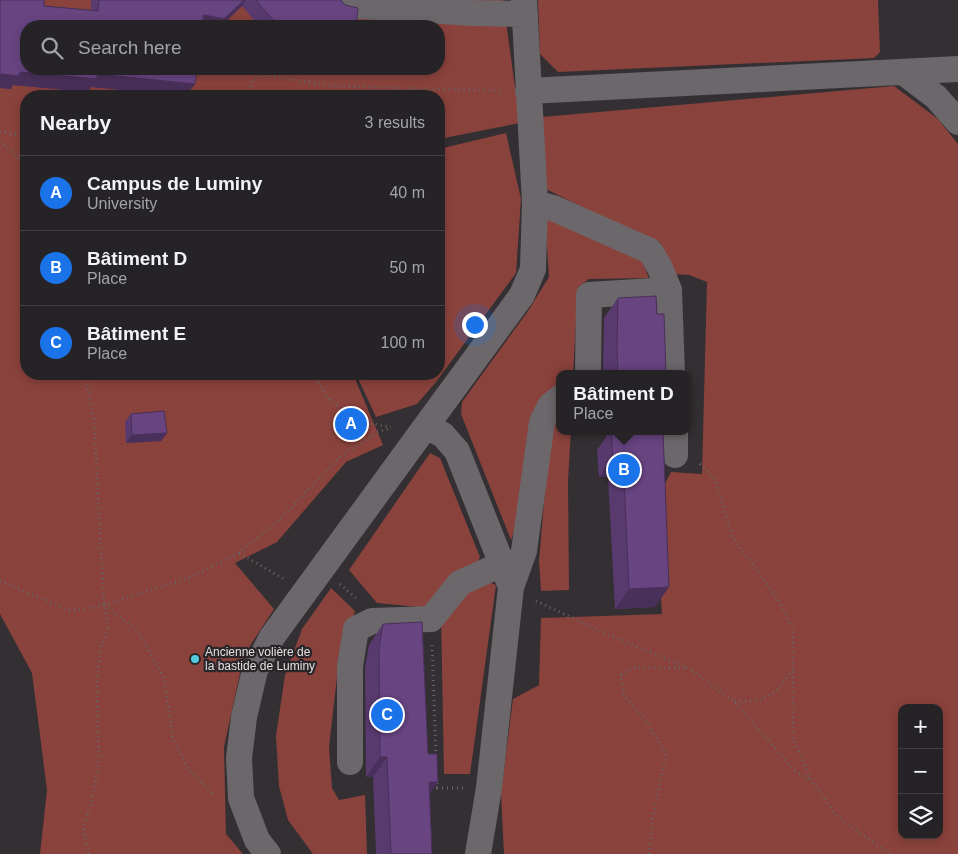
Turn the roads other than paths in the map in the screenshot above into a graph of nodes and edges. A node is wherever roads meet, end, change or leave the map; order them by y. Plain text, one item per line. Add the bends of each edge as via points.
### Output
1 (346, 0) edge
2 (525, 7) edge
3 (958, 69) edge
4 (903, 72) junction
5 (528, 91) junction
6 (958, 122) edge
7 (535, 203) junction
8 (669, 290) junction
9 (588, 370) edge
10 (672, 370) edge
11 (556, 401) edge
12 (426, 426) junction
13 (507, 576) junction
14 (350, 762) dead end
15 (268, 854) edge
16 (478, 854) edge

1 - 2 street via 345,5 455,12
2 - 5 street
3 - 4 street
4 - 5 street
4 - 6 street via 936,97
5 - 7 street
7 - 8 street via 650,251
7 - 12 street via 534,269 522,295
8 - 9 street via 589,295
8 - 10 street
11 - 13 street via 542,422 524,551
12 - 13 street via 444,436 457,451
12 - 15 street via 272,637 255,670 239,758 241,798 257,840
13 - 14 street via 460,583 431,619 372,621 356,629 350,666
13 - 16 street via 489,788

